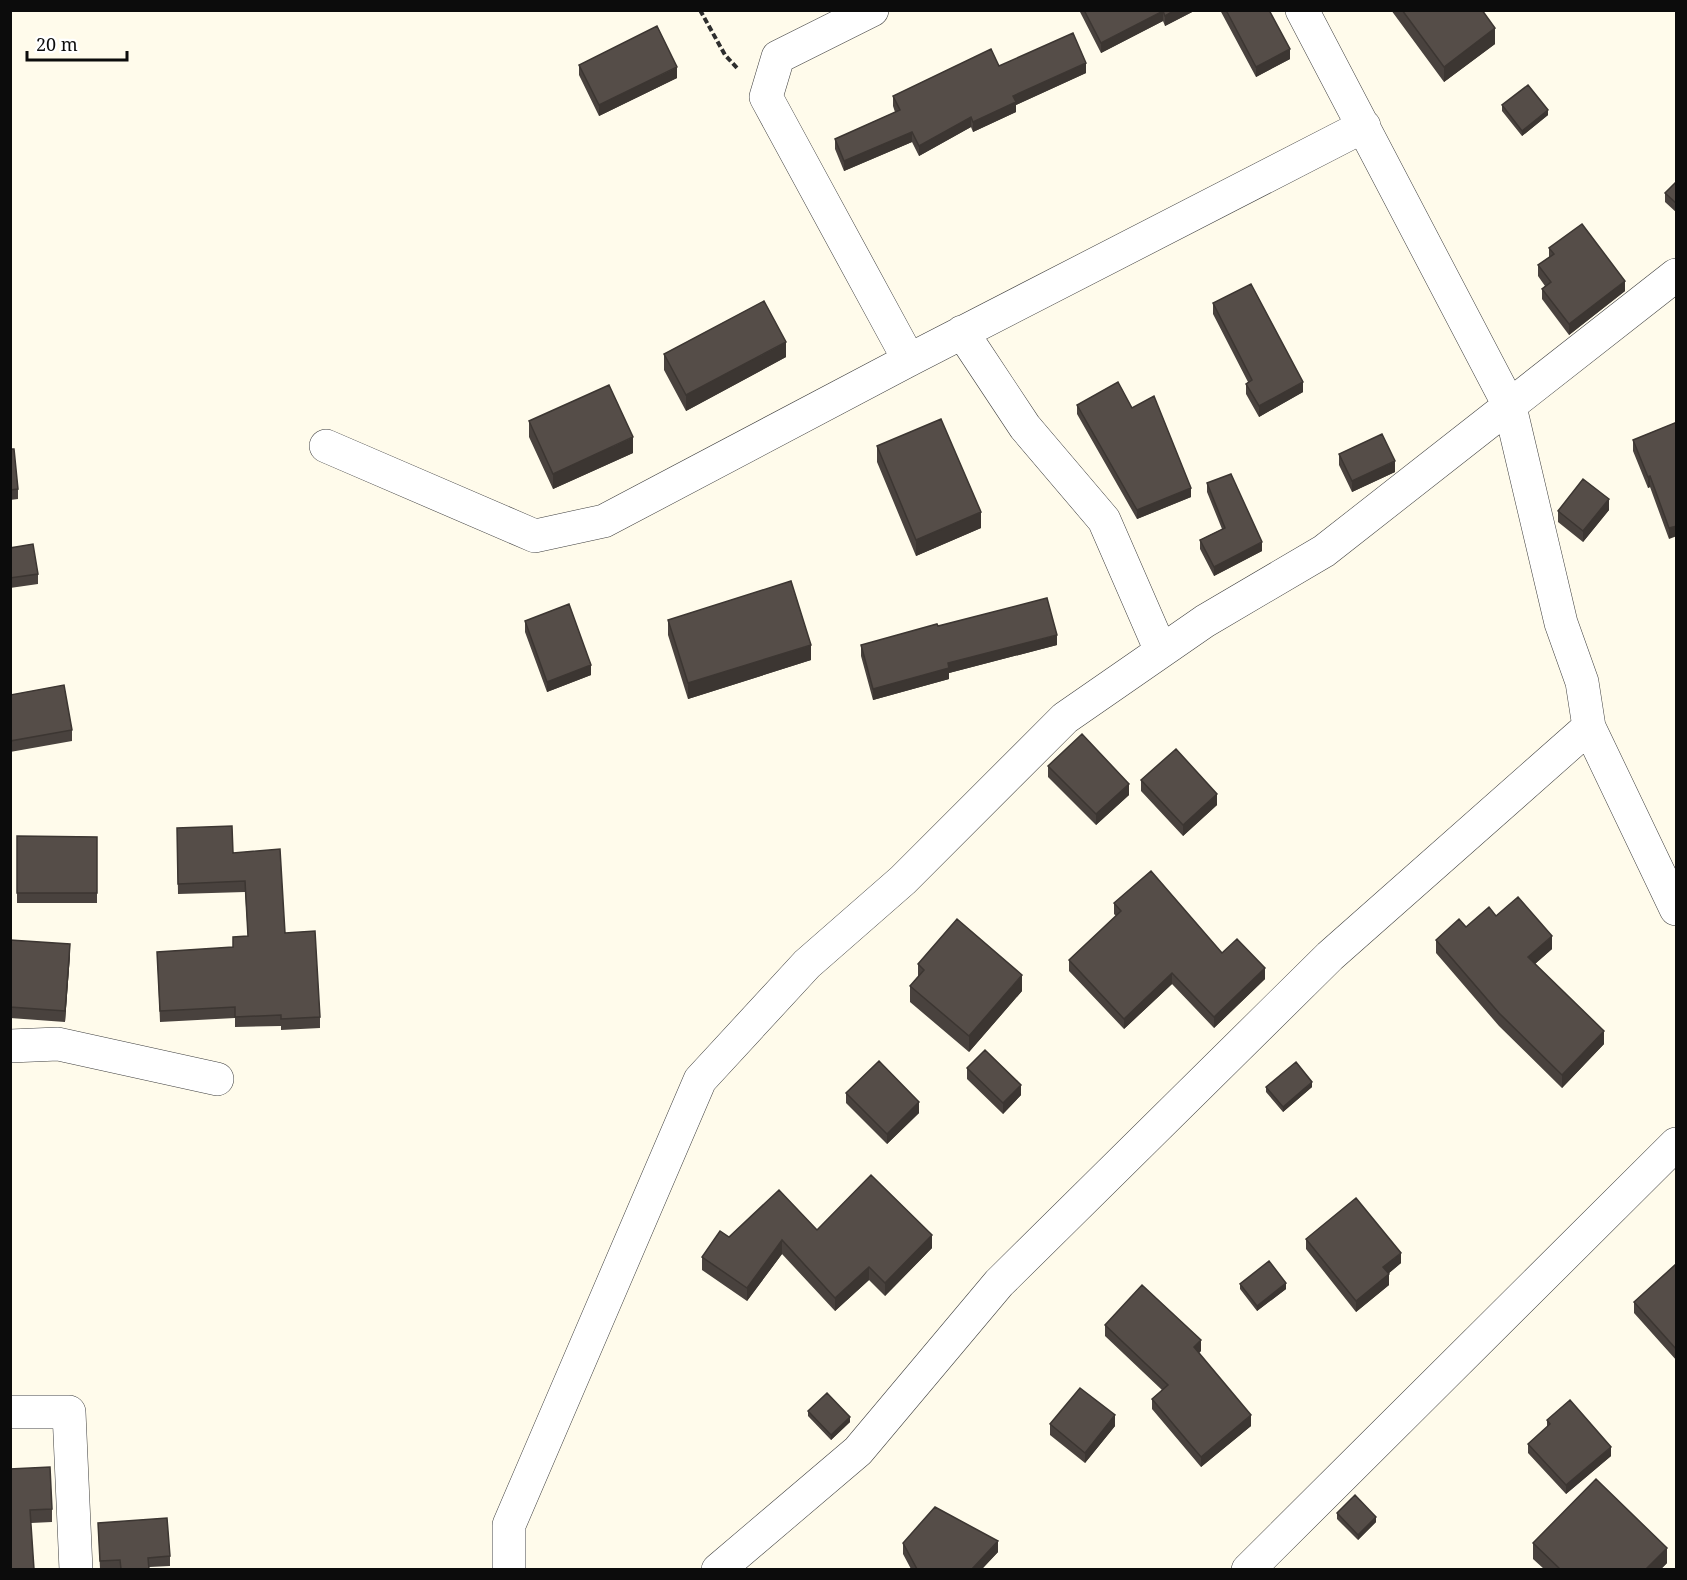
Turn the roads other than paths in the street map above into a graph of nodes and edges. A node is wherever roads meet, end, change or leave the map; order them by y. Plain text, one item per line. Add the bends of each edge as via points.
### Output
1 (872, 10) edge
2 (1302, 10) edge
3 (1364, 126) junction
4 (1677, 275) edge
5 (962, 333) junction
6 (909, 360) junction
7 (1510, 407) junction
8 (326, 446) dead end
9 (1161, 651) junction
10 (1589, 727) junction
11 (1677, 909) edge
12 (10, 1046) edge
13 (217, 1078) dead end
14 (1677, 1144) edge
15 (10, 1412) edge
16 (76, 1569) edge
17 (509, 1569) edge
18 (718, 1569) edge
19 (1248, 1569) edge

1 - 6 street via 778,57 766,97
2 - 3 street
3 - 5 street
3 - 7 street
4 - 7 street
5 - 6 street
5 - 9 street via 1025,427 1104,520
6 - 8 street via 604,521 535,536
7 - 9 street via 1324,551
7 - 10 street via 1561,623 1582,682
9 - 17 street via 1065,718 903,880 807,964 700,1080 508,1525
10 - 11 street
10 - 18 street via 1330,956 999,1283 858,1451
12 - 13 street via 58,1044
14 - 19 street
15 - 16 street via 69,1412

